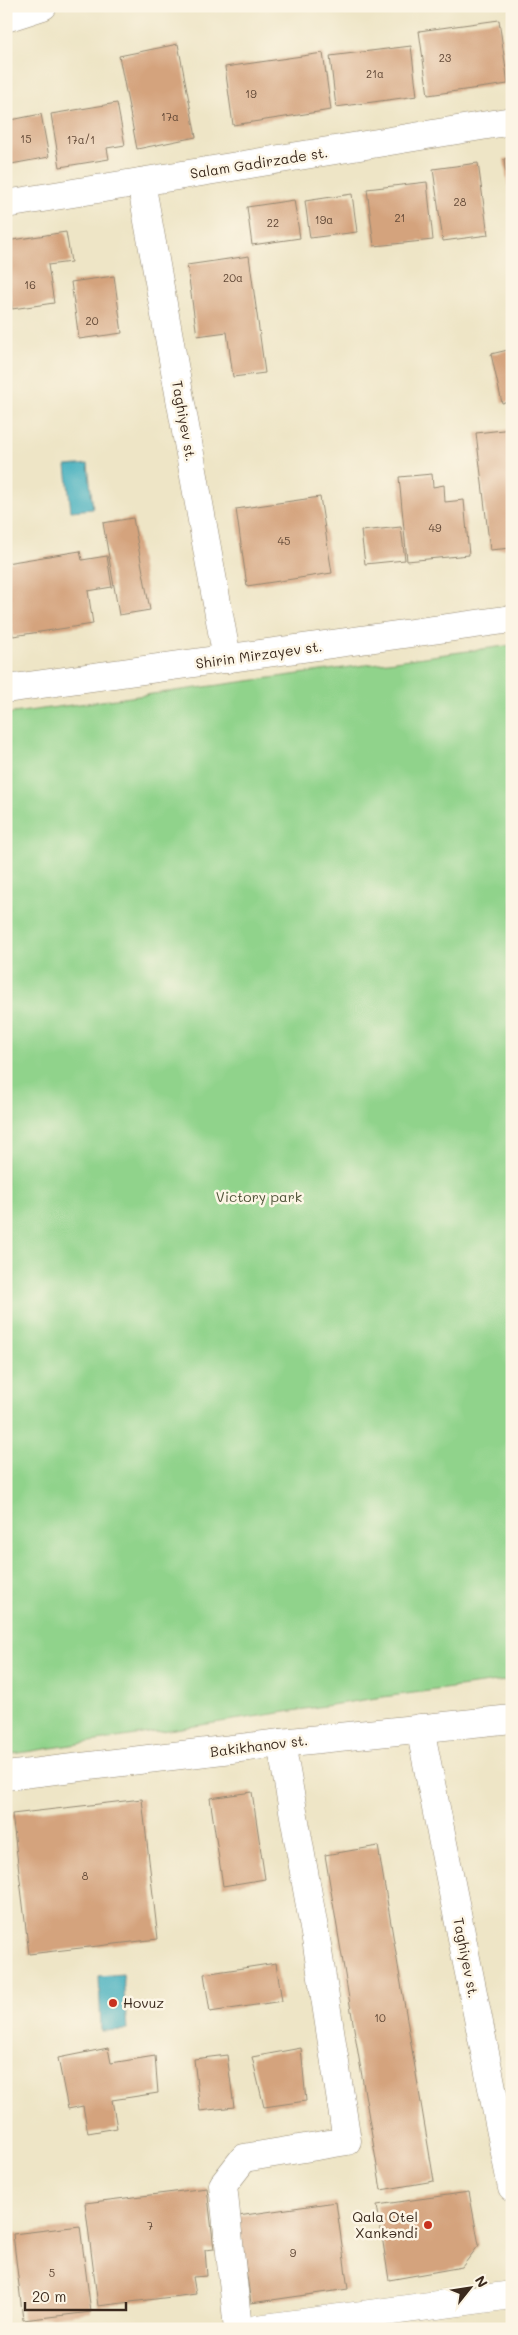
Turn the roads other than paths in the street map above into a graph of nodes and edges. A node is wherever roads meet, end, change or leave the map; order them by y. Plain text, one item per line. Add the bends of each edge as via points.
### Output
1 (43, 6) edge
2 (6, 18) edge
3 (512, 121) edge
4 (141, 182) junction
5 (6, 204) edge
6 (512, 619) edge
7 (227, 659) junction
8 (6, 688) edge
9 (512, 1720) edge
10 (420, 1728) junction
11 (281, 1743) junction
12 (6, 1776) edge
13 (512, 2188) edge
14 (512, 2295) edge
15 (238, 2329) edge
16 (257, 2329) edge

1 - 2 street
3 - 4 street, Salam Gadirzade st.
4 - 5 street, Salam Gadirzade st.
4 - 7 street, Taghiyev st.
6 - 7 street, Shirin Mirzayev st.
7 - 8 street, Shirin Mirzayev st.
9 - 10 street, Bakikhanov st.
10 - 11 street, Bakikhanov st.
10 - 13 street, Taghiyev st.
11 - 12 street, Bakikhanov st.
11 - 15 street via 347,2141 244,2158 223,2185
14 - 16 street

